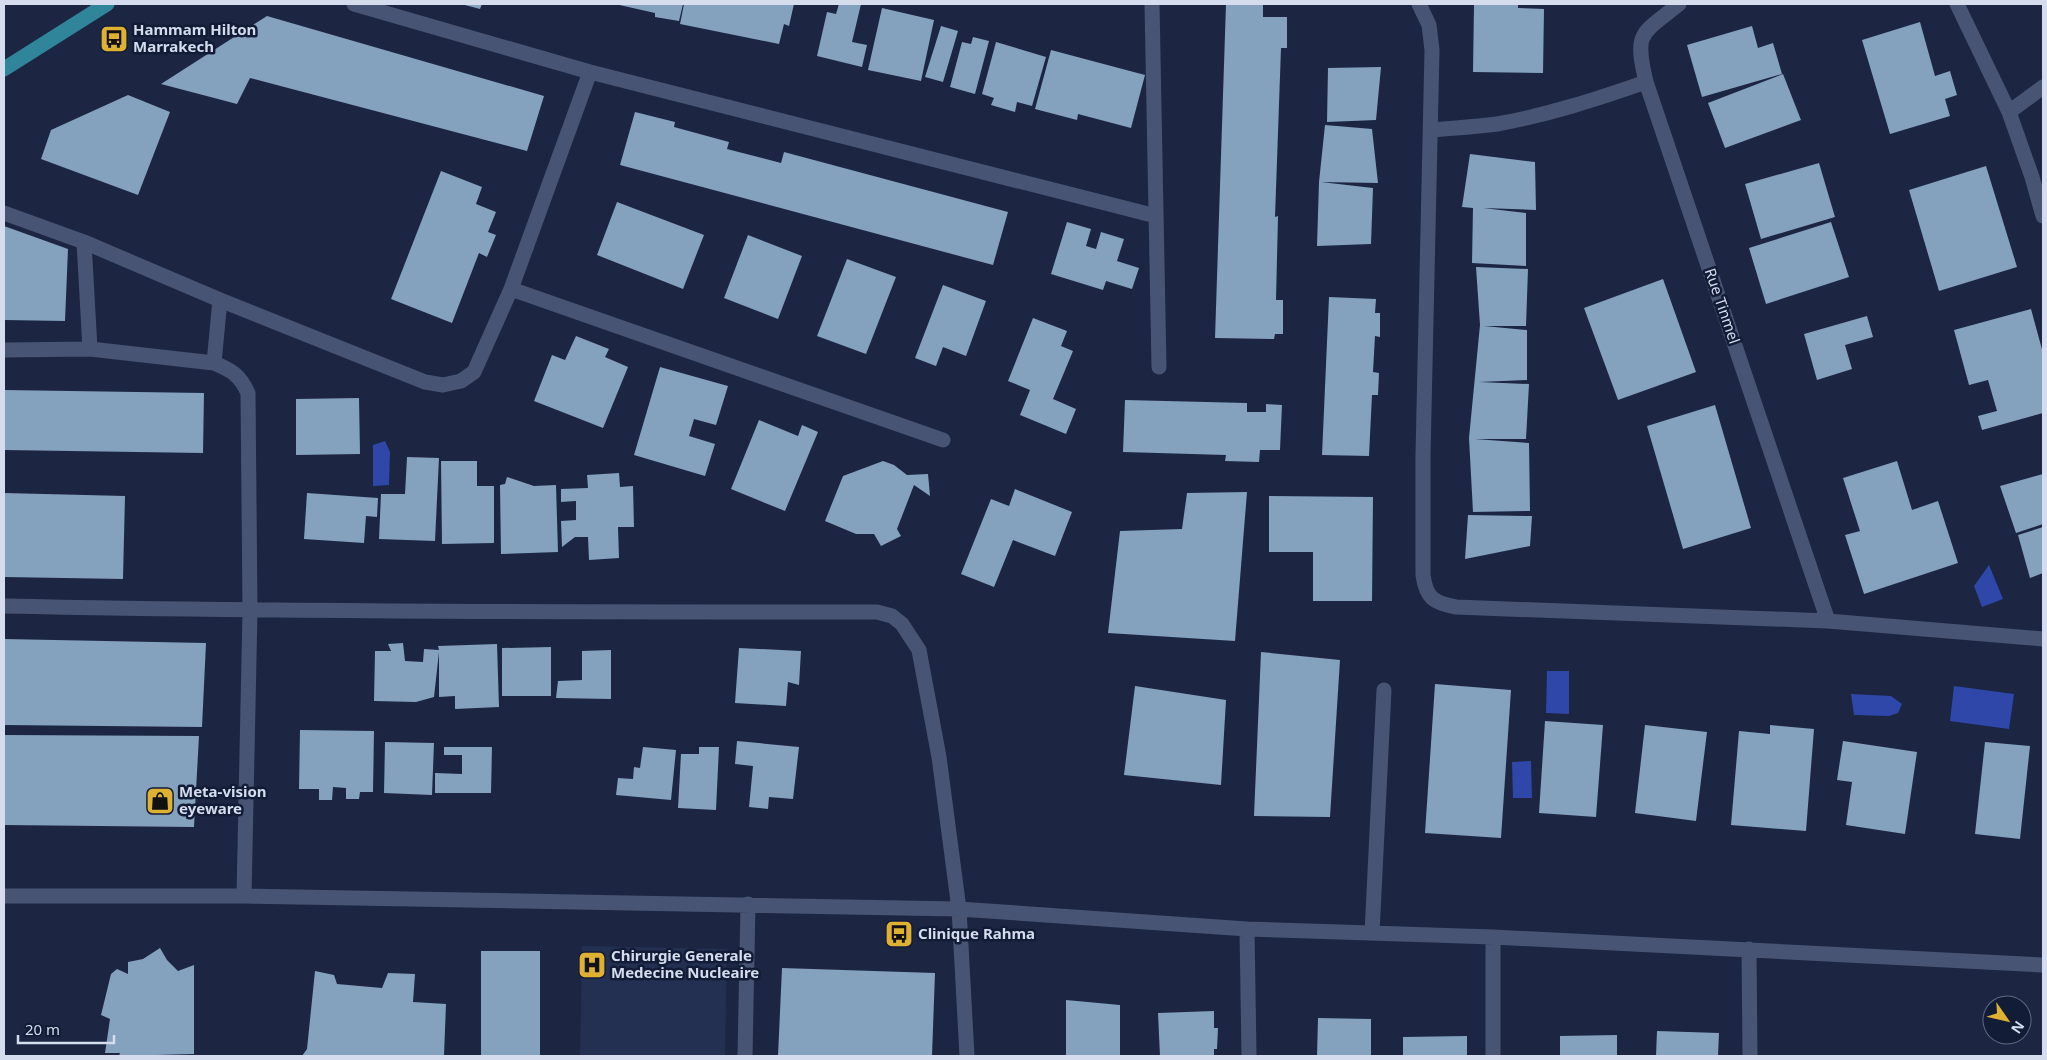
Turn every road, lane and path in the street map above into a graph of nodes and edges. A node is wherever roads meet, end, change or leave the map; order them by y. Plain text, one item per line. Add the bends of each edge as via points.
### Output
1 (107, 4) edge
2 (354, 4) edge
3 (1152, 4) edge
4 (1419, 4) edge
5 (1679, 4) edge
6 (1957, 4) edge
7 (4, 69) edge
8 (590, 72) junction
9 (1646, 82) junction
10 (2043, 87) edge
11 (2009, 112) junction
12 (1431, 130) junction
13 (4, 213) edge
14 (1156, 216) junction
15 (2043, 216) edge
16 (84, 242) junction
17 (511, 289) junction
18 (220, 300) junction
19 (90, 349) junction
20 (4, 350) edge
21 (214, 363) junction
22 (1159, 367) dead end
23 (943, 440) dead end
24 (4, 606) edge
25 (250, 611) junction
26 (1828, 621) junction
27 (2043, 639) edge
28 (1384, 690) dead end
29 (4, 896) edge
30 (244, 896) junction
31 (748, 904) junction
32 (959, 909) junction
33 (1247, 930) junction
34 (1372, 933) junction
35 (1493, 937) junction
36 (1750, 949) junction
37 (2043, 966) edge
38 (745, 1056) edge
39 (967, 1056) edge
40 (1249, 1056) edge
41 (1493, 1056) edge
42 (1750, 1056) edge

1 - 7 main road
2 - 8 street
3 - 14 street
4 - 12 street via 1429,25 1432,50
5 - 9 street, Rue Tinmel via 1648,29 1641,39 1639,49
6 - 11 street
8 - 14 street
8 - 17 street
9 - 12 street via 1541,115 1495,124
9 - 26 street, Rue Tinmel
10 - 11 street
11 - 15 street
12 - 26 street via 1423,454 1425,590 1433,599 1456,606
13 - 16 street
14 - 22 street
16 - 18 street
16 - 19 street
17 - 18 street via 474,372 461,382 443,385 425,382
17 - 23 street
18 - 21 street
19 - 20 street
19 - 21 street
21 - 25 street via 232,370 248,393
24 - 25 street
25 - 30 street
25 - 32 street via 877,612 892,616 902,624 919,650 939,757
26 - 27 street
28 - 34 street
29 - 30 street
30 - 31 street
31 - 32 street
31 - 38 street
32 - 33 street
32 - 39 street
33 - 34 street
33 - 40 street
34 - 35 street
35 - 36 street
35 - 41 street
36 - 37 street
36 - 42 street

